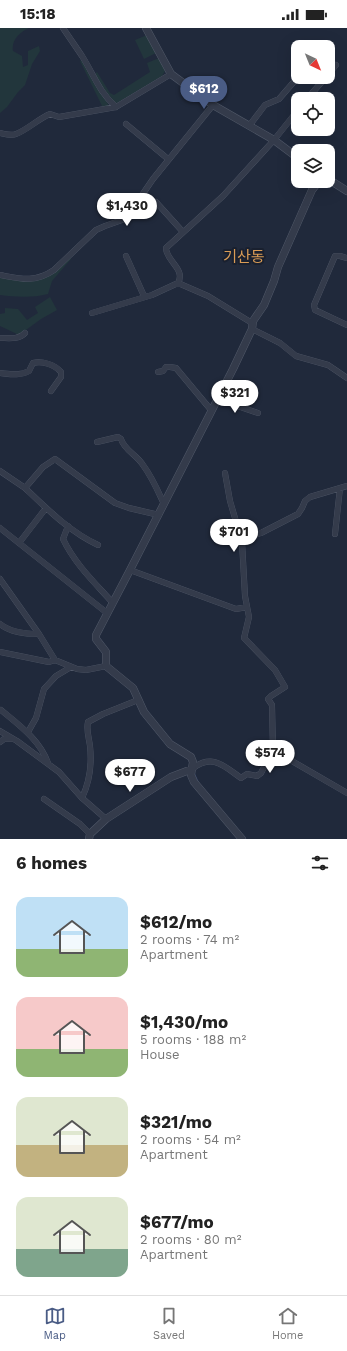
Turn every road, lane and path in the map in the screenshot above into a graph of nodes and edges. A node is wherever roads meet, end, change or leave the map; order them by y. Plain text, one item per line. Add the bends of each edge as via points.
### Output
1 (63, 28) edge
2 (146, 28) edge
3 (171, 74) junction
4 (292, 84) edge
5 (320, 84) edge
6 (313, 92) edge
7 (213, 105) junction
8 (116, 107) junction
9 (291, 119) edge
10 (126, 124) dead end
11 (249, 126) junction
12 (0, 133) edge
13 (274, 140) junction
14 (291, 153) edge
15 (168, 160) junction
16 (335, 182) edge
17 (314, 188) edge
18 (346, 188) edge
19 (156, 202) dead end
20 (184, 232) junction
21 (126, 256) dead end
22 (347, 258) edge
23 (0, 275) edge
24 (178, 283) junction
25 (144, 296) junction
26 (92, 314) dead end
27 (347, 325) edge
28 (252, 326) junction
29 (25, 332) dead end
30 (0, 338) edge
31 (158, 372) dead end
32 (0, 373) edge
33 (347, 378) edge
34 (51, 391) dead end
35 (218, 399) junction
36 (211, 410) junction
37 (258, 413) dead end
38 (97, 442) dead end
39 (0, 471) edge
40 (224, 473) dead end
41 (347, 486) edge
42 (25, 488) junction
43 (340, 488) junction
44 (164, 504) junction
45 (46, 508) junction
46 (158, 515) junction
47 (68, 526) junction
48 (0, 528) edge
49 (335, 534) dead end
50 (241, 539) junction
51 (19, 543) junction
52 (98, 545) dead end
53 (130, 570) junction
54 (0, 579) edge
55 (112, 602) junction
56 (247, 607) junction
57 (107, 613) junction
58 (0, 624) edge
59 (39, 634) junction
60 (0, 652) edge
61 (55, 660) junction
62 (106, 666) junction
63 (71, 667) junction
64 (138, 700) junction
65 (1, 710) edge
66 (0, 731) edge
67 (28, 732) junction
68 (17, 741) junction
69 (0, 742) edge
70 (273, 750) junction
71 (48, 764) junction
72 (192, 768) junction
73 (347, 793) edge
74 (82, 798) junction
75 (44, 799) dead end
76 (106, 819) junction
77 (90, 836) edge
78 (242, 839) edge

1 - 8 street via 83,57 98,87
2 - 3 street
3 - 7 street
3 - 8 street
4 - 11 street via 279,99 266,105
5 - 6 street
7 - 11 street
7 - 15 street
8 - 12 street via 59,117 50,114 16,134
9 - 13 street
10 - 15 street
11 - 13 street
13 - 14 street
13 - 20 street via 223,196
15 - 23 street via 129,214 122,220 96,230 54,270 33,279 22,280
16 - 18 street
17 - 28 street via 278,267 267,299
19 - 20 street
20 - 24 street via 166,248 166,253 180,273
21 - 25 street
22 - 27 street via 335,256 314,305 315,310
24 - 25 street
24 - 28 street via 208,296
25 - 26 street
28 - 33 street via 296,356 328,365
28 - 35 street
29 - 30 street via 16,338
31 - 36 street via 166,367 176,368
32 - 34 street via 20,374 29,371 33,363 39,361 61,372 61,377
35 - 36 street
35 - 37 street
36 - 44 street
38 - 44 street via 118,437 121,439 145,468
39 - 42 street
40 - 50 street
41 - 43 street
42 - 45 street
42 - 46 street via 43,467 55,459 115,502
43 - 49 street
43 - 50 street via 310,497 298,514 261,533
44 - 46 street
45 - 47 street
45 - 51 street
46 - 53 street
47 - 52 street via 83,538
47 - 55 street via 63,539 67,548 74,560
48 - 51 street
50 - 56 street
51 - 57 street
53 - 55 street
53 - 56 street via 236,609
54 - 59 street
55 - 57 street
56 - 70 street via 249,617 244,638 275,670 285,687 268,699 272,706
57 - 62 street via 96,635 96,639 106,652
58 - 59 street via 15,632
59 - 61 street
60 - 61 street via 49,662
61 - 63 street
62 - 63 street via 86,670
62 - 64 street via 133,688
63 - 67 street via 56,676 44,689 36,718
64 - 72 street via 144,712 170,744 190,757 193,762
64 - 74 street via 88,722 90,779
65 - 67 street
66 - 68 street
67 - 71 street via 42,749
68 - 69 street via 4,738
68 - 71 street
70 - 72 street via 257,776 247,774 241,778 220,763 212,761
70 - 73 street
71 - 74 street via 59,772
72 - 76 street via 171,777
72 - 78 street via 194,782
74 - 76 street
75 - 77 street via 80,824
76 - 77 street

